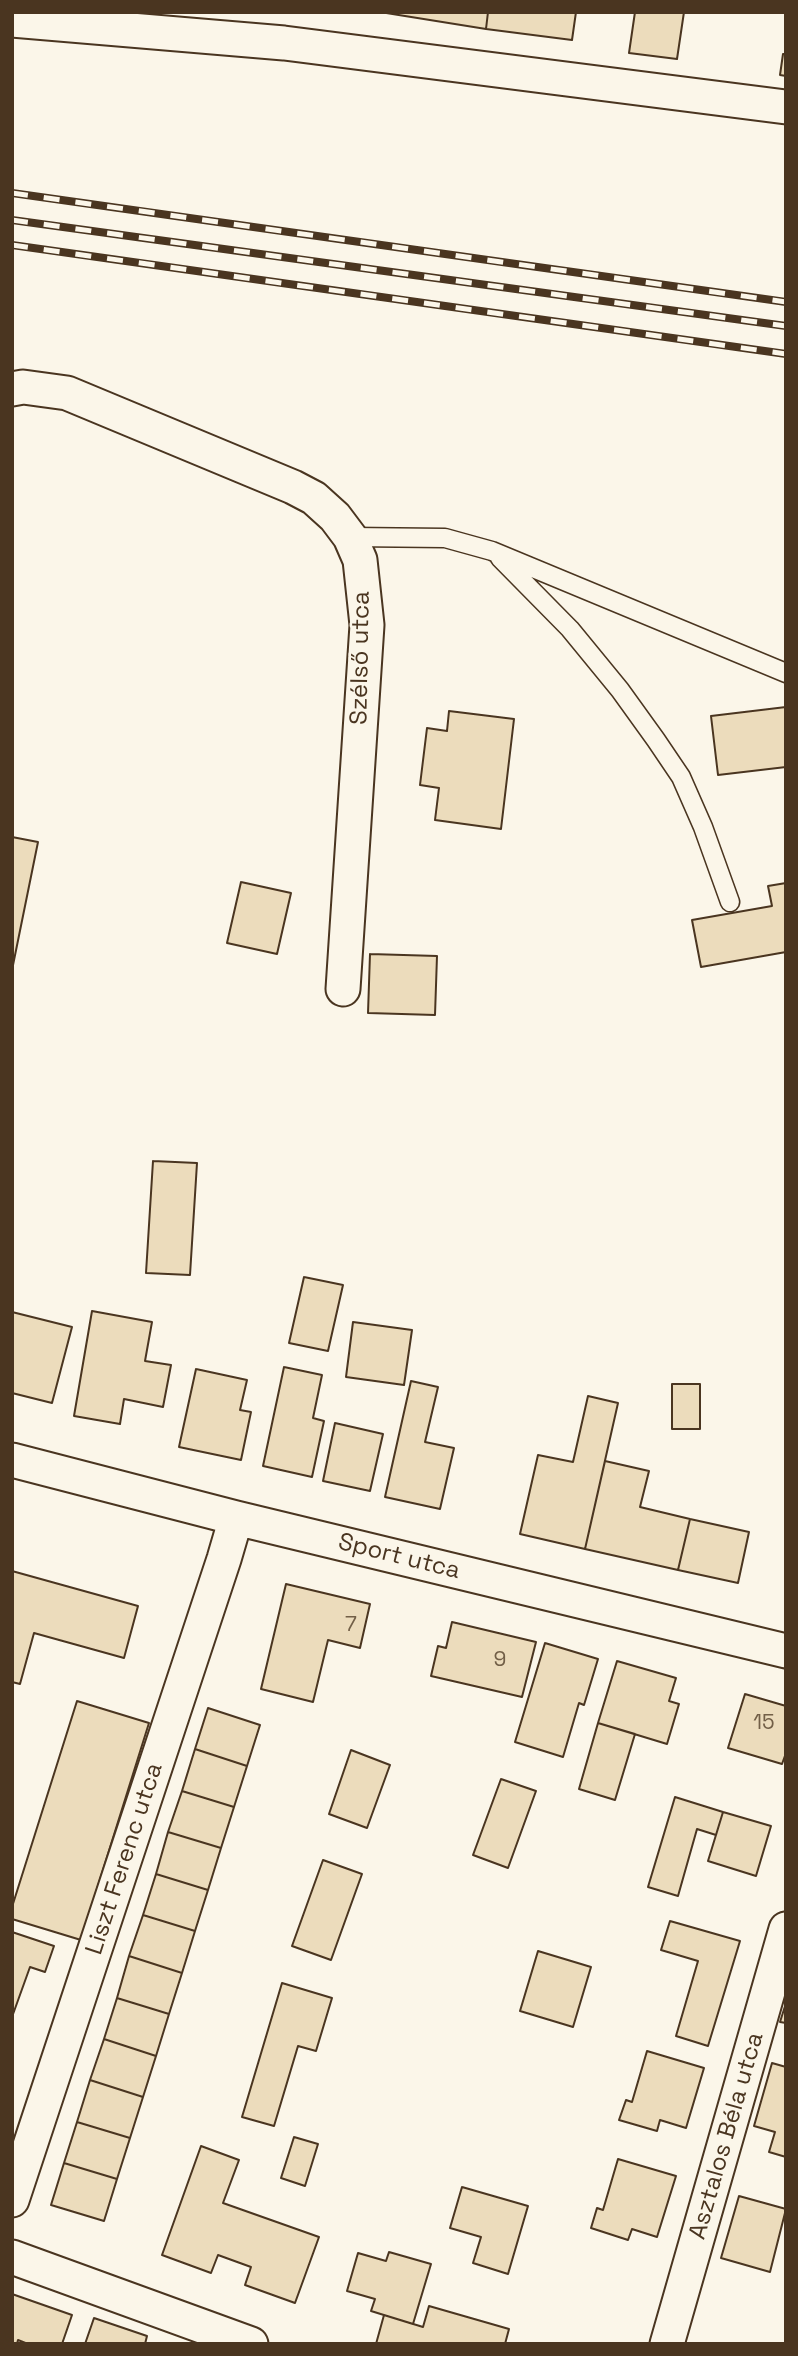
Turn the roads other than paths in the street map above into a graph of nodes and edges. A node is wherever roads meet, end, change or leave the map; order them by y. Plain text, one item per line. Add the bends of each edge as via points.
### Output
1 (12, 20) edge
2 (786, 107) edge
3 (12, 389) edge
4 (350, 537) junction
5 (492, 551) junction
6 (786, 673) edge
7 (730, 902) dead end
8 (343, 989) dead end
9 (12, 1460) edge
10 (236, 1518) junction
11 (786, 1651) edge
12 (786, 1929) edge
13 (12, 2200) edge
14 (12, 2257) edge
15 (251, 2344) edge
16 (667, 2344) edge

1 - 2 street via 284,43
3 - 4 street, Szélső utca via 67,393 293,487 314,498
4 - 5 lane via 445,538
4 - 8 street, Szélső utca via 360,560 367,625
5 - 6 lane
5 - 7 lane via 570,629 656,740 681,777 704,827
9 - 10 street, Sport utca
10 - 11 street, Sport utca
10 - 13 street, Liszt Ferenc utca
12 - 16 street, Asztalos Béla utca
14 - 15 street

